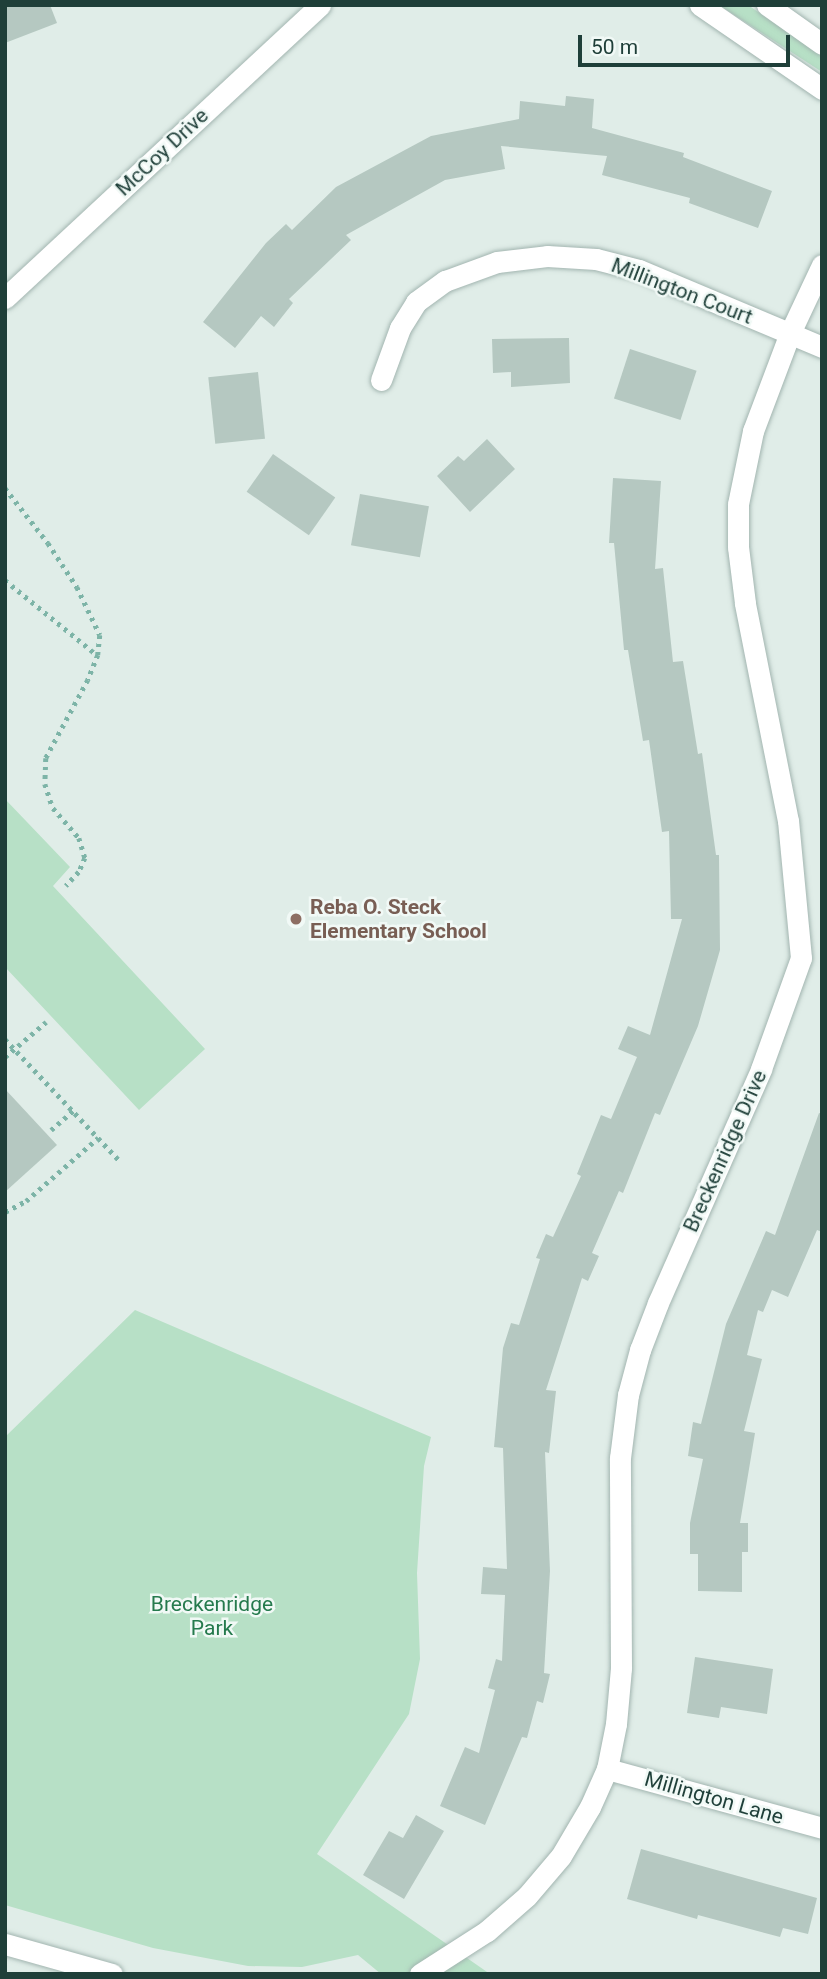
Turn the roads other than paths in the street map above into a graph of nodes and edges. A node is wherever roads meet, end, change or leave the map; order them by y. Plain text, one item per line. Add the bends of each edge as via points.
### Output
1 (320, 5) edge
2 (700, 5) edge
3 (767, 5) edge
4 (822, 44) edge
5 (822, 89) edge
6 (822, 265) edge
7 (5, 298) edge
8 (790, 333) junction
9 (822, 347) edge
10 (381, 380) dead end
11 (812, 959) edge
12 (607, 1769) junction
13 (822, 1828) edge
14 (5, 1944) edge
15 (112, 1974) edge
16 (420, 1974) edge

1 - 7 street, McCoy Drive
2 - 5 street
3 - 4 street
6 - 8 street, Breckenridge Drive
8 - 9 street
8 - 10 street, Millington Court via 639,270 607,262 548,257 498,262 445,281 416,302 400,328
8 - 11 street, Breckenridge Drive via 743,467 738,547
11 - 12 street, Breckenridge Drive via 658,1303 628,1395 620,1458 621,1668
12 - 13 street, Millington Lane
12 - 16 street, Breckenridge Drive via 561,1856 527,1896 486,1931
14 - 15 street

